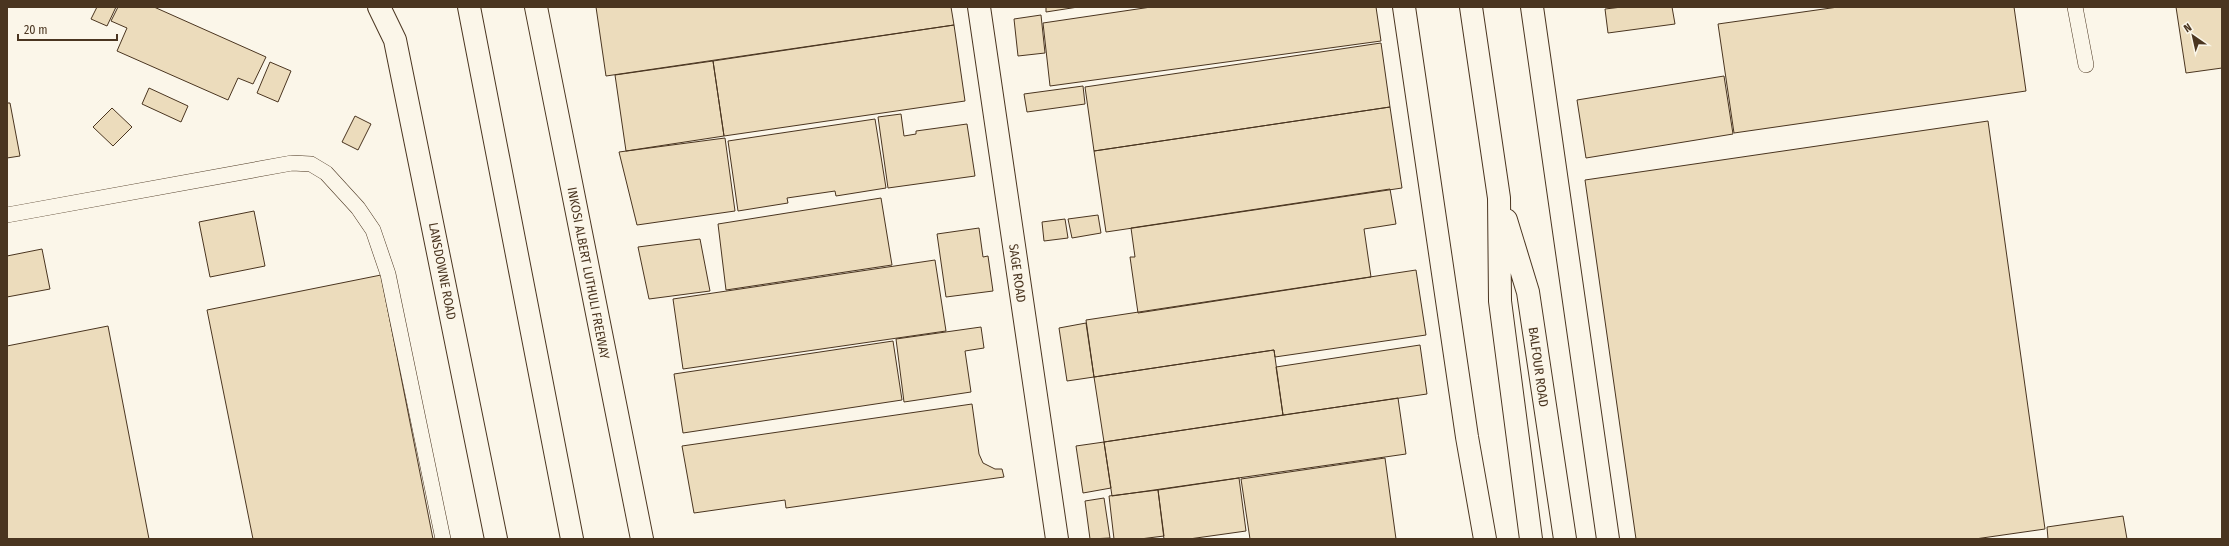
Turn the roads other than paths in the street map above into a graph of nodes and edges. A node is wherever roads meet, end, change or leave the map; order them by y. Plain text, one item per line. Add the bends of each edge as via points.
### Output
1 (379, 7) edge
2 (469, 7) edge
3 (536, 7) edge
4 (980, 7) edge
5 (1404, 7) edge
6 (1471, 7) edge
7 (1532, 7) edge
8 (2075, 7) edge
9 (2086, 65) dead end
10 (1499, 198) junction
11 (7, 216) edge
12 (443, 539) edge
13 (496, 539) edge
14 (572, 539) edge
15 (642, 539) edge
16 (1057, 539) edge
17 (1485, 539) edge
18 (1532, 539) edge
19 (1565, 539) edge
20 (1608, 539) edge

1 - 13 main road, LANSDOWNE ROAD via 396,40
2 - 14 main road
3 - 15 main road, INKOSI ALBERT LUTHULI FREEWAY
4 - 16 main road, SAGE ROAD
5 - 17 main road via 1467,437
6 - 10 main road, BALFOUR ROAD
7 - 20 main road
8 - 9 lane
10 - 18 main road, BALFOUR ROAD via 1500,301
10 - 19 main road, BALFOUR ROAD via 1528,292
11 - 12 lane via 292,162 311,164 326,173 358,208 373,230 388,274

